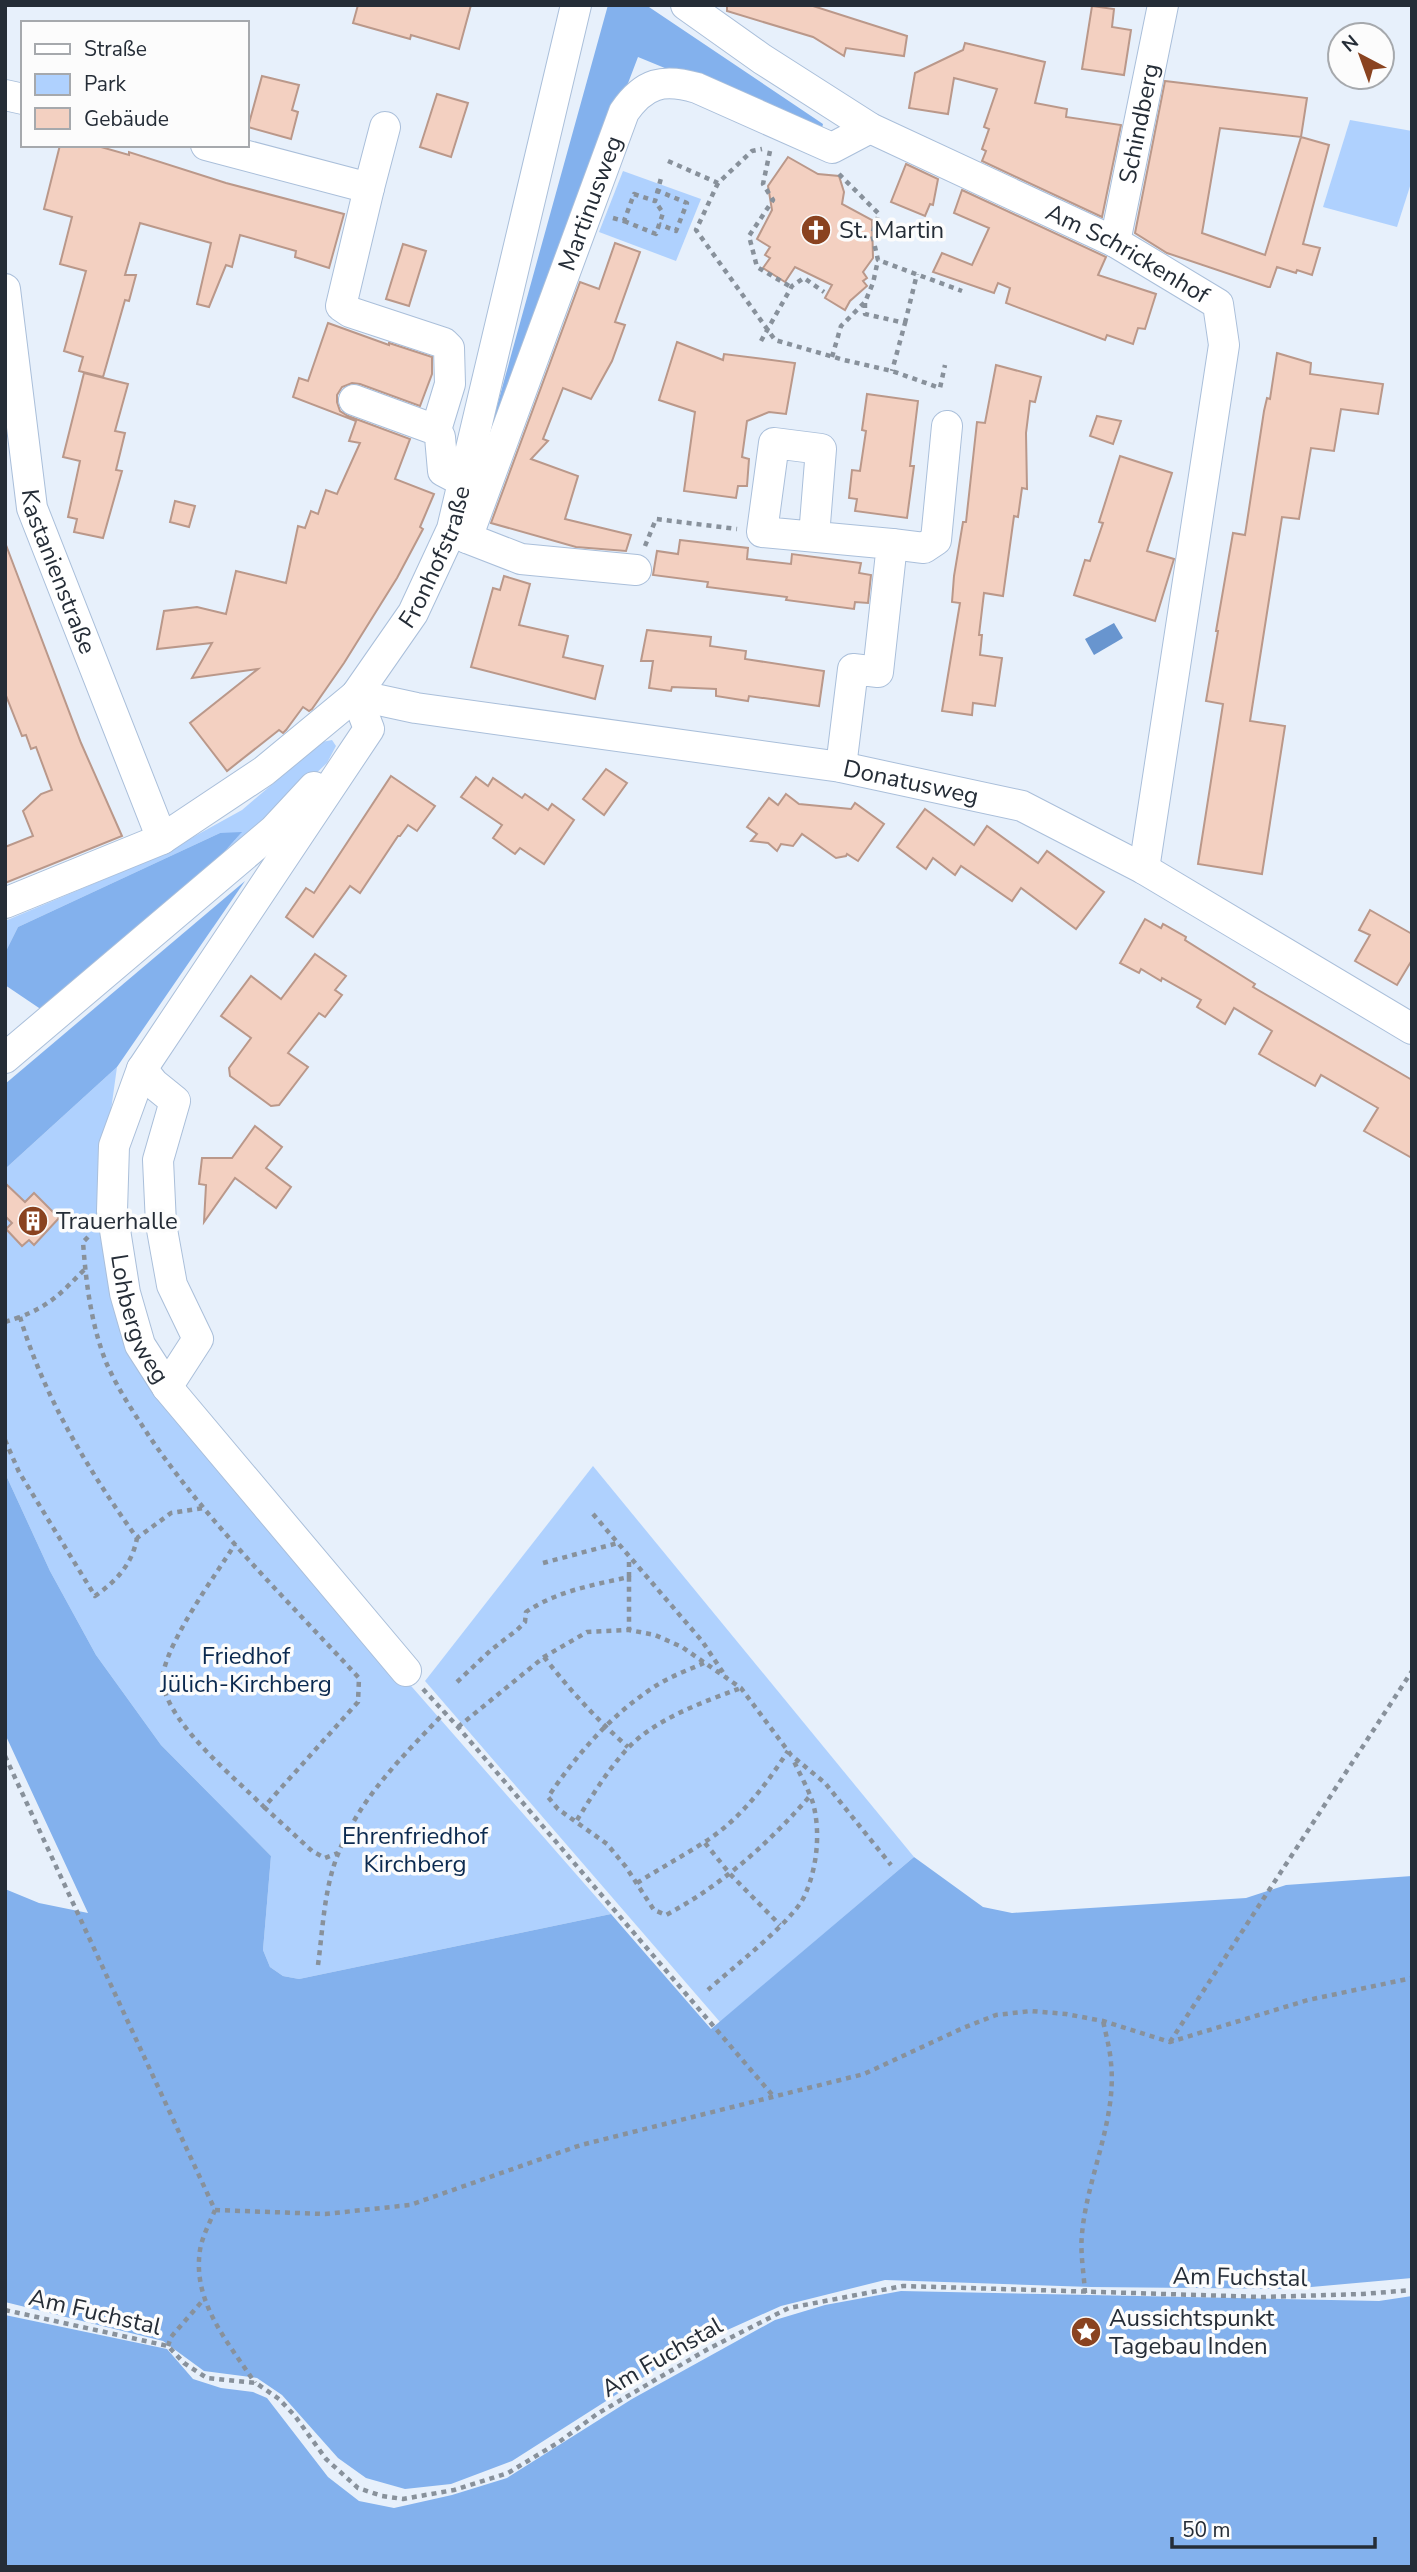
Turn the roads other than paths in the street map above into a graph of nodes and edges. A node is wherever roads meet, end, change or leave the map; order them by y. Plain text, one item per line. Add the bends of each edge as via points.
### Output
1 (576, 5) edge
2 (686, 5) edge
3 (1163, 5) edge
4 (385, 127) dead end
5 (870, 128) junction
6 (214, 147) edge
7 (369, 188) junction
8 (1115, 242) junction
9 (5, 289) edge
10 (354, 400) dead end
11 (947, 426) dead end
12 (436, 430) junction
13 (464, 482) junction
14 (460, 534) junction
15 (814, 536) junction
16 (892, 544) junction
17 (636, 570) road end
18 (356, 695) junction
19 (841, 767) junction
20 (341, 771) junction
21 (162, 839) junction
22 (1144, 869) junction
23 (5, 902) edge
24 (1412, 1029) edge
25 (5, 1058) edge
26 (142, 1069) junction
27 (167, 1387) junction
28 (406, 1671) road end

1 - 13 street, Fronhofstraße
2 - 5 street, Am Schrickenhof
3 - 8 street, Schindberg
4 - 7 street
5 - 8 street, Am Schrickenhof
5 - 14 street, Martinusweg via 832,148 677,82 657,83 635,96 624,112
6 - 7 street
7 - 12 street via 341,306 449,348 450,384
8 - 22 street, Am Schrickenhof via 1218,304 1224,345
9 - 21 street, Kastanienstraße via 32,508
10 - 12 street
11 - 16 street via 936,540 924,548
12 - 13 street via 443,471
13 - 14 street, Fronhofstraße
14 - 17 street via 521,559
14 - 18 street, Fronhofstraße via 414,613
15 - 15 street via 762,532 774,443 821,449
15 - 16 street
16 - 19 street via 878,673 853,669
18 - 19 street, Donatusweg via 416,708
18 - 20 street, Lohbergweg via 369,729
18 - 21 street, Fronhofstraße via 264,771
19 - 22 street, Donatusweg via 1022,806
20 - 25 street, Lohbergweg via 323,778 274,830
20 - 26 street, Lohbergweg
21 - 23 street, Fronhofstraße
22 - 24 street, Donatusweg
26 - 27 street, Lohbergweg via 114,1146 112,1211 125,1293 140,1345
26 - 27 street via 175,1101 158,1160 162,1224 172,1285 198,1339
27 - 28 street, Lohbergweg

